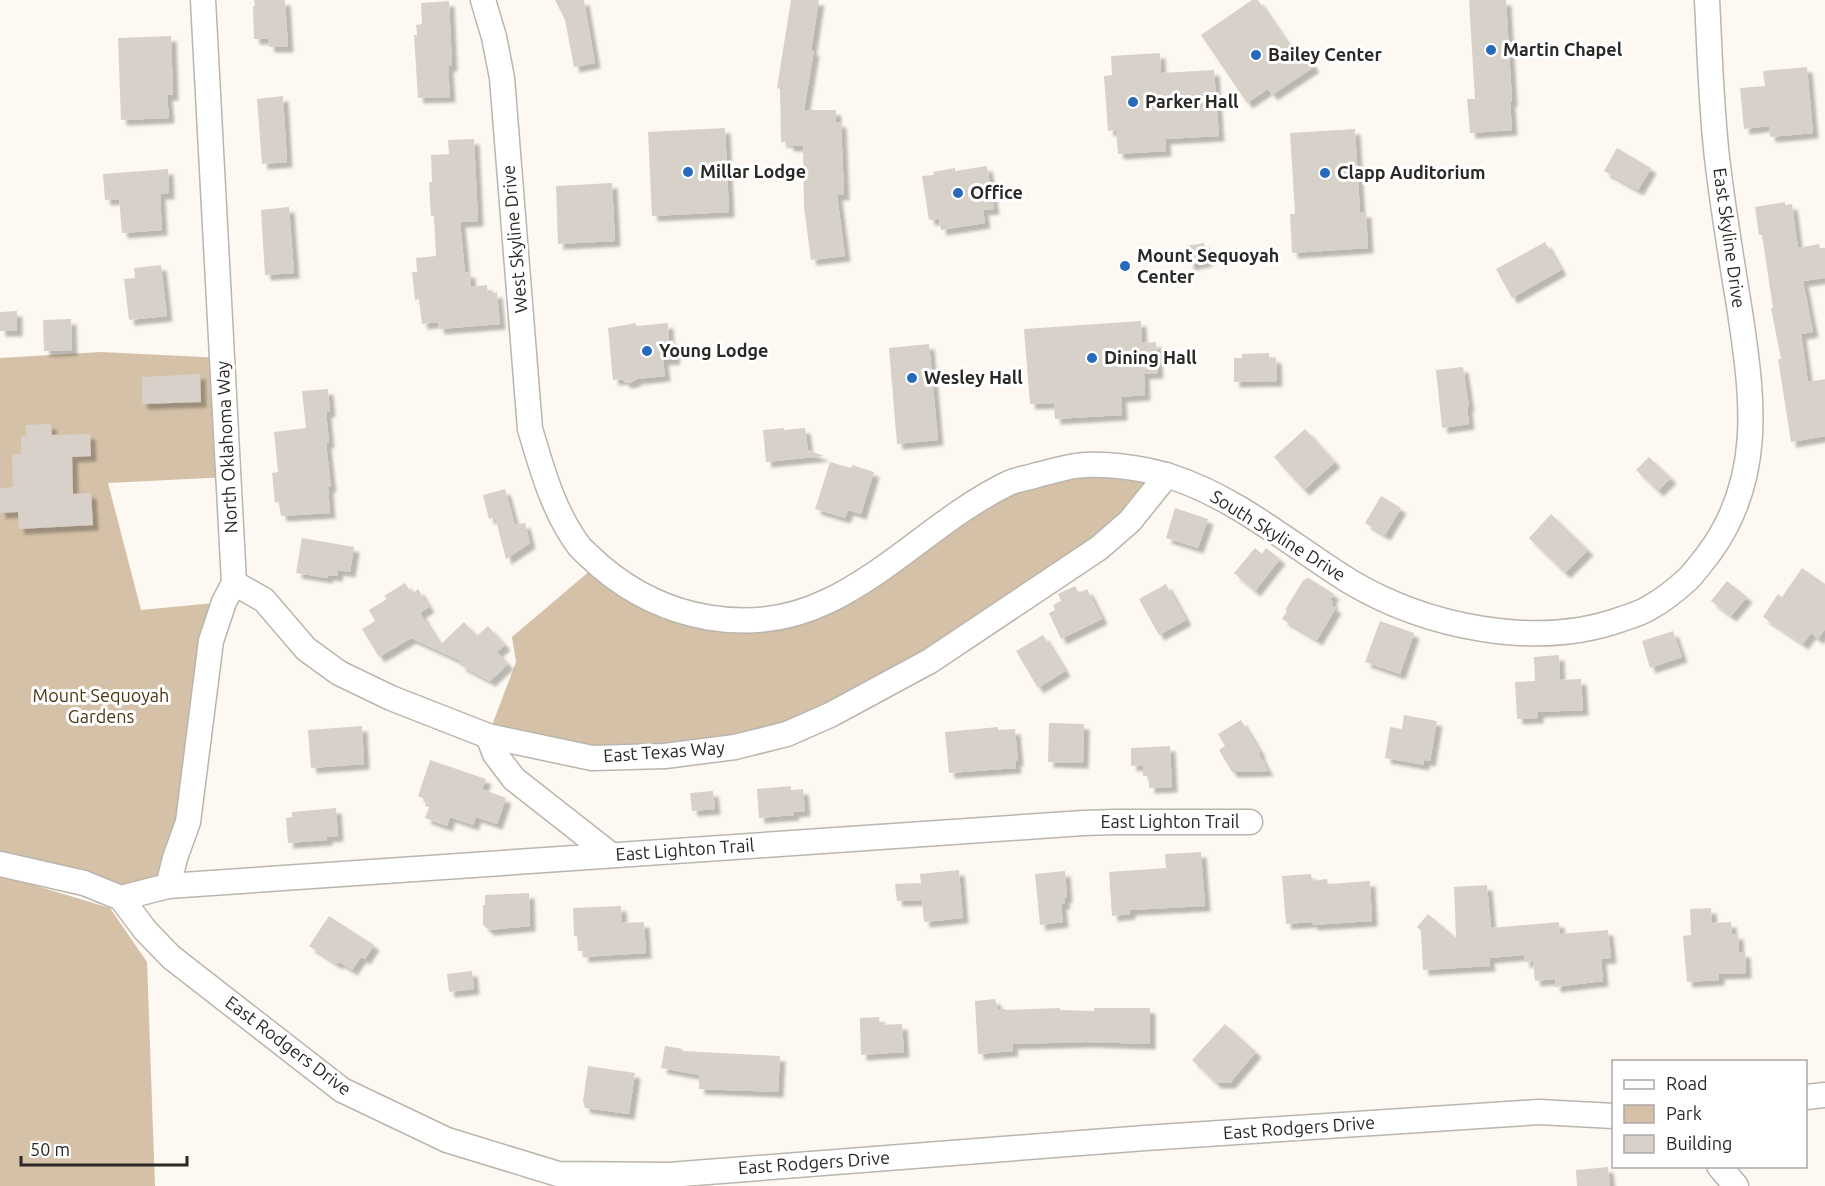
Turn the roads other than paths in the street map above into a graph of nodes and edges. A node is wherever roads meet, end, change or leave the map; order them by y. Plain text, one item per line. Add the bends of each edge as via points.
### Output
1 (203, 0) edge
2 (483, 0) edge
3 (1707, 0) edge
4 (1745, 474) joint
5 (1167, 475) junction
6 (545, 479) joint
7 (234, 583) junction
8 (488, 736) junction
9 (1250, 822) dead end
10 (611, 855) junction
11 (0, 864) edge
12 (168, 886) junction
13 (121, 898) junction
14 (1825, 1095) edge
15 (1807, 1097) edge
16 (1612, 1116) edge
17 (1720, 1168) edge
18 (1736, 1186) edge

1 - 7 street, North Oklahoma Way
2 - 6 street, West Skyline Drive via 502,78 530,429
3 - 4 street, East Skyline Drive via 1718,168 1750,395 1751,434
4 - 5 street, South Skyline Drive via 1735,509 1690,577 1648,610 1563,633 1504,631 1450,623 1402,607 1352,583 1231,503
5 - 6 street, South Skyline Drive via 1104,464 1073,466 1012,481 842,594 788,615 750,621 703,618 657,603 617,580 581,549 561,517
5 - 8 street, East Texas Way via 1130,521 1099,548 930,661 787,734 735,747 665,756 592,758
7 - 8 street, East Texas Way via 264,600 306,649 339,673
7 - 12 street, North Oklahoma Way via 211,641 188,822
8 - 10 street via 495,754 514,779
9 - 10 street, East Lighton Trail via 1115,822
10 - 12 street, East Lighton Trail
11 - 13 street, East Rodgers Drive via 84,883
12 - 13 street, East Lighton Trail
13 - 16 street, East Rodgers Drive via 171,957 342,1090 447,1140 558,1174 669,1174 1539,1112
14 - 15 street
17 - 18 street

